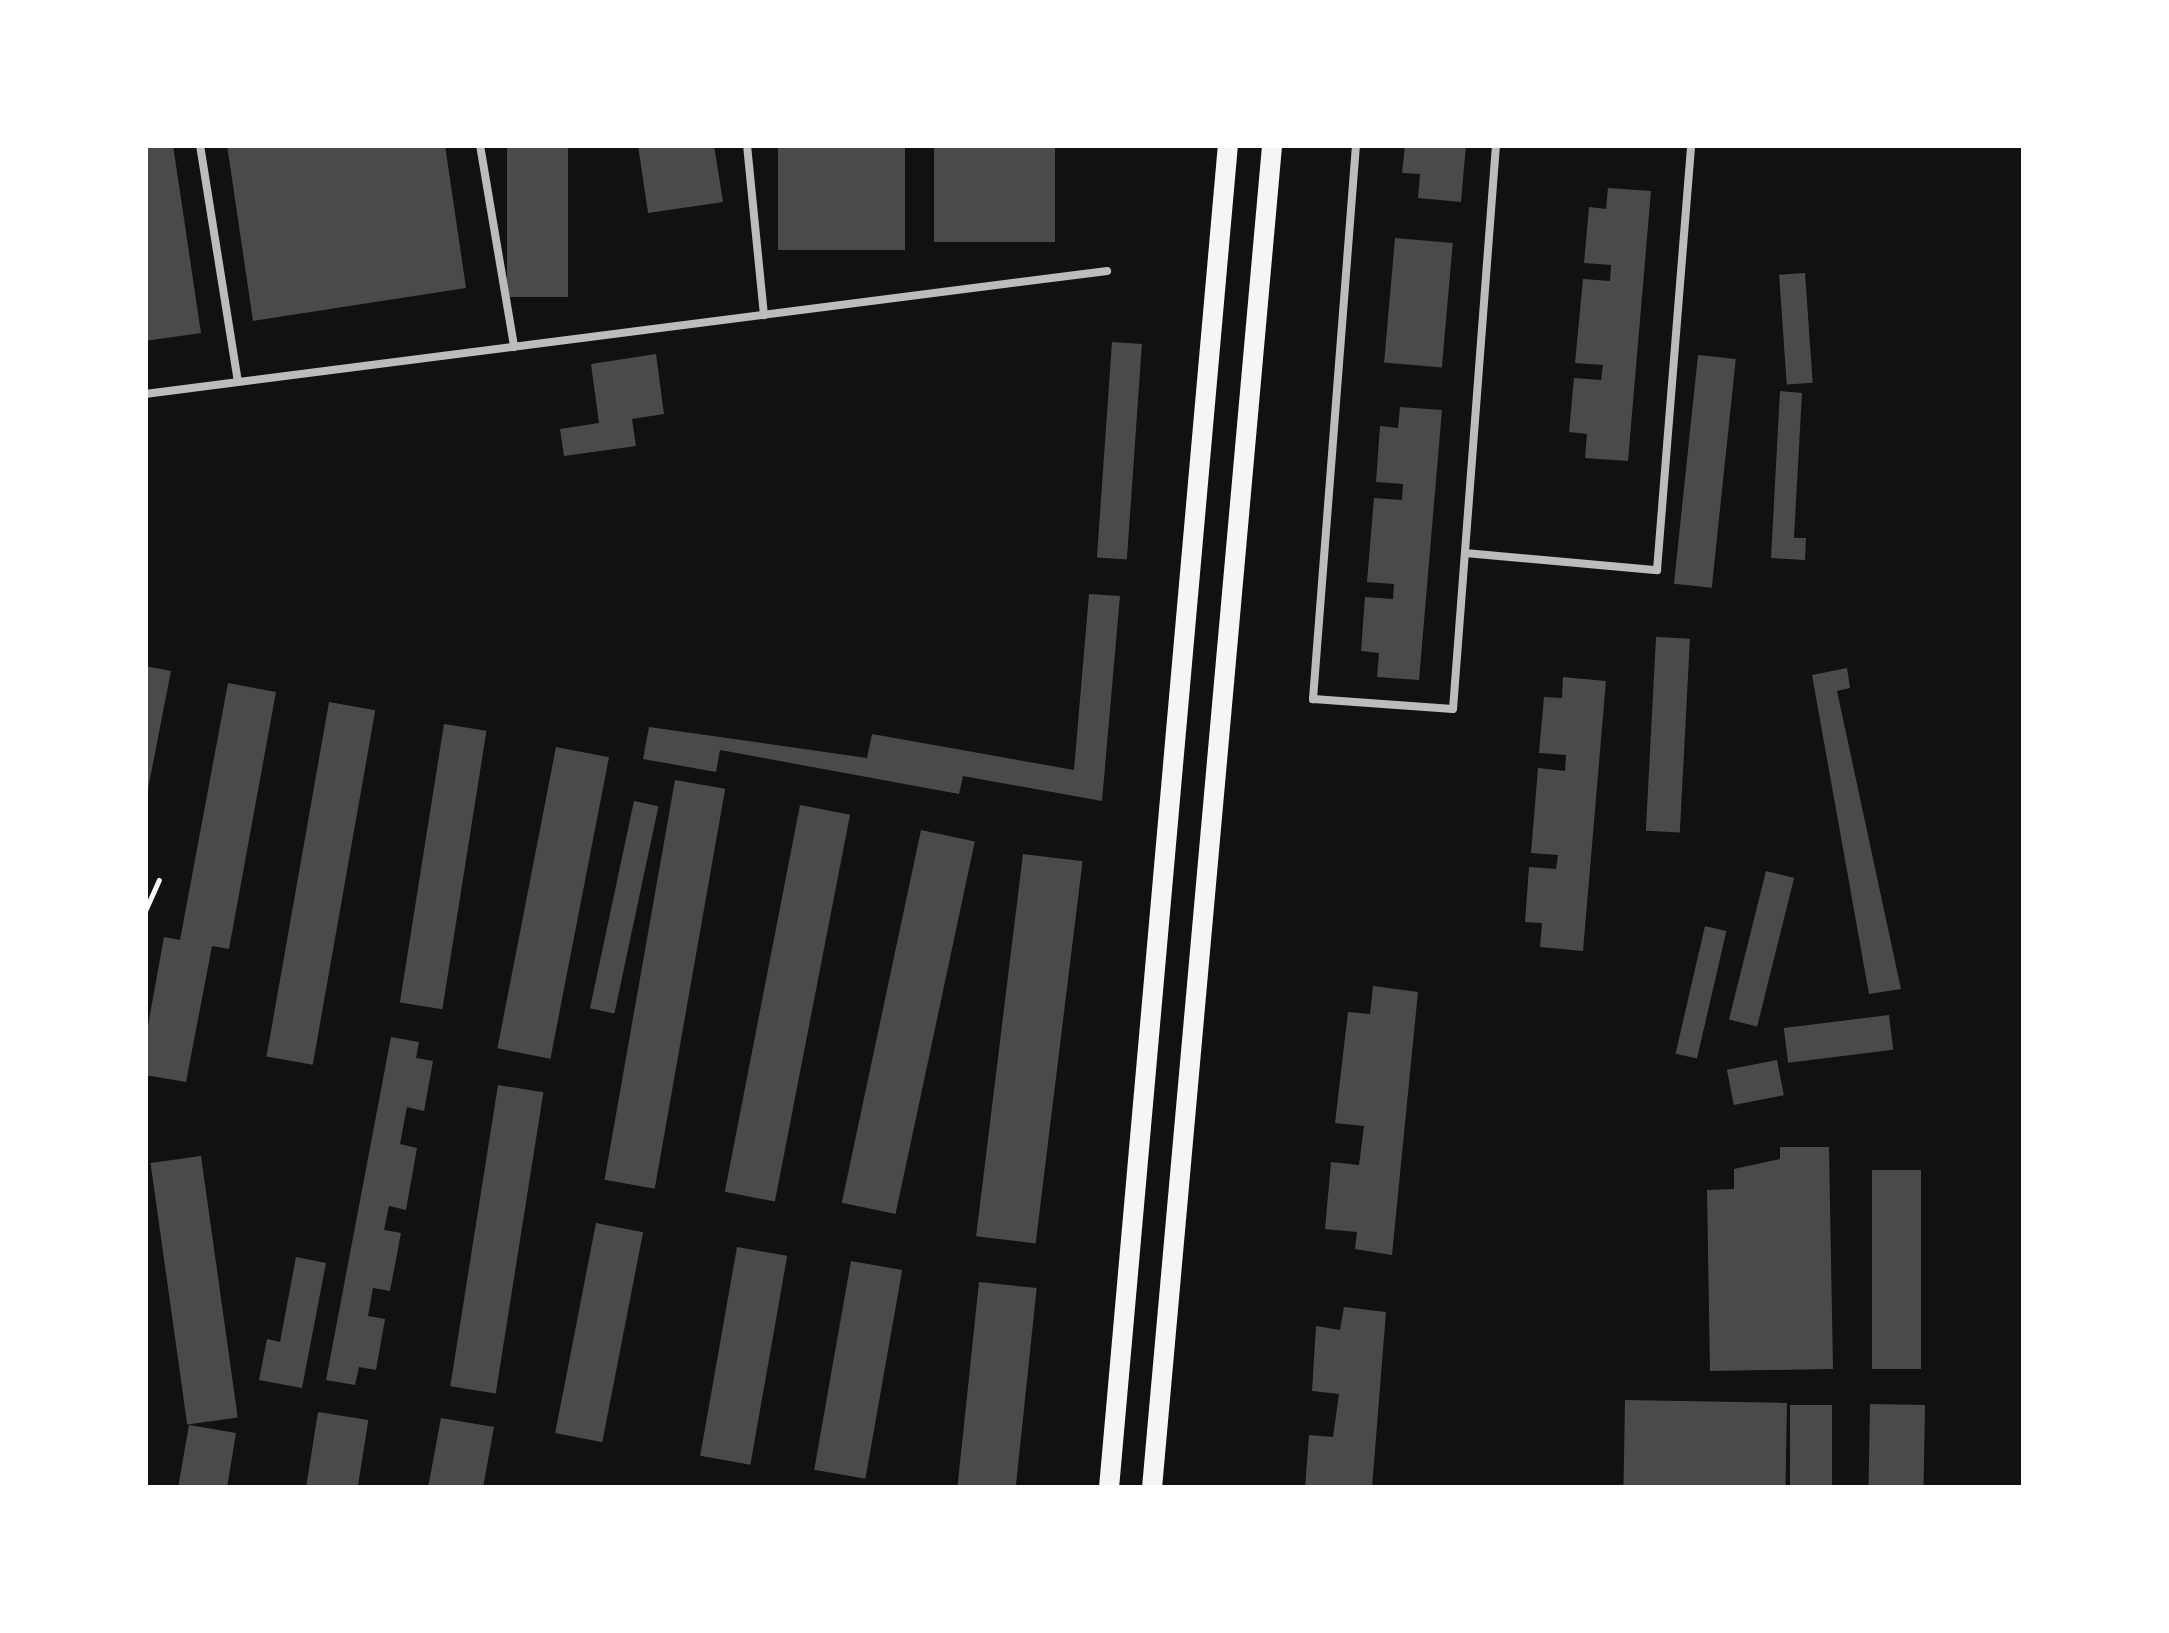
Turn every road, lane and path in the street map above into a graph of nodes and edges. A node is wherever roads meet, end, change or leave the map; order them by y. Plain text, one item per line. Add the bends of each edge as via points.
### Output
1 (200, 145) edge
2 (480, 145) edge
3 (747, 145) edge
4 (1228, 145) edge
5 (1272, 145) edge
6 (1356, 145) edge
7 (1496, 145) edge
8 (1692, 145) edge
9 (1107, 271) dead end
10 (764, 315) junction
11 (514, 347) junction
12 (238, 382) junction
13 (145, 394) edge
14 (1465, 553) junction
15 (159, 880) dead end
16 (145, 911) edge
17 (1109, 1488) edge
18 (1152, 1488) edge

1 - 12 lane
2 - 11 lane
3 - 10 lane
4 - 17 main road
5 - 18 main road
6 - 14 lane via 1313,699 1453,710
7 - 14 lane
8 - 14 lane via 1657,570
9 - 10 lane
10 - 11 lane
11 - 12 lane
12 - 13 lane
15 - 16 path

